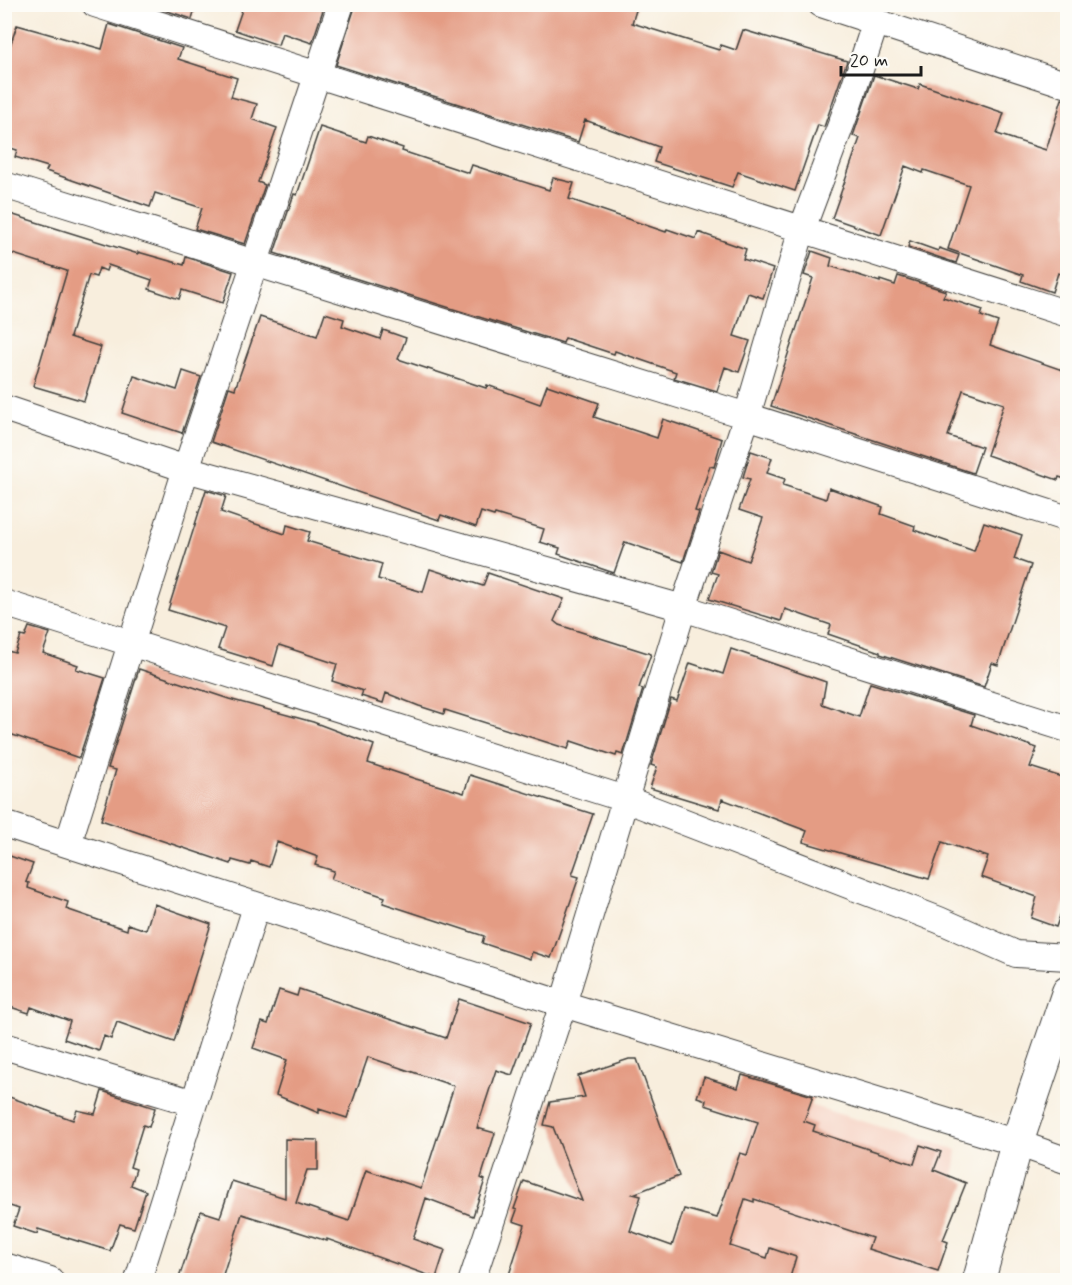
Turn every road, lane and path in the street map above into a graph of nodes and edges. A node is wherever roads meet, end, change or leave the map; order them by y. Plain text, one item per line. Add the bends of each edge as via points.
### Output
1 (95, 4) edge
2 (341, 4) edge
3 (821, 4) edge
4 (875, 24) junction
5 (318, 75) junction
6 (1068, 85) edge
7 (4, 185) edge
8 (802, 229) junction
9 (257, 262) junction
10 (1068, 314) edge
11 (4, 408) edge
12 (747, 416) junction
13 (186, 469) junction
14 (1068, 519) edge
15 (4, 603) edge
16 (683, 608) junction
17 (134, 642) junction
18 (1068, 729) edge
19 (625, 799) junction
20 (4, 824) edge
21 (68, 844) junction
22 (256, 907) junction
23 (1068, 957) edge
24 (1068, 992) edge
25 (563, 1005) junction
26 (4, 1046) edge
27 (194, 1103) junction
28 (1017, 1143) junction
29 (1068, 1161) edge
30 (4, 1266) edge
31 (50, 1281) edge
32 (138, 1281) edge
33 (472, 1281) edge
34 (979, 1281) edge

1 - 5 street
2 - 5 street
3 - 4 street
4 - 6 street
4 - 8 street
5 - 8 street
5 - 9 street
7 - 9 street
8 - 10 street
8 - 12 street
9 - 12 street
9 - 13 street
11 - 13 street
12 - 14 street
12 - 16 street
13 - 16 street
13 - 17 street
15 - 17 street
16 - 18 street
16 - 19 street
17 - 19 street
17 - 21 street
19 - 23 street via 939,920 1016,954
19 - 25 street
20 - 21 street
21 - 22 street
22 - 25 street
22 - 27 street
24 - 28 street
25 - 28 street
25 - 33 street
26 - 27 street
27 - 32 street
28 - 29 street
28 - 34 street
30 - 31 street

